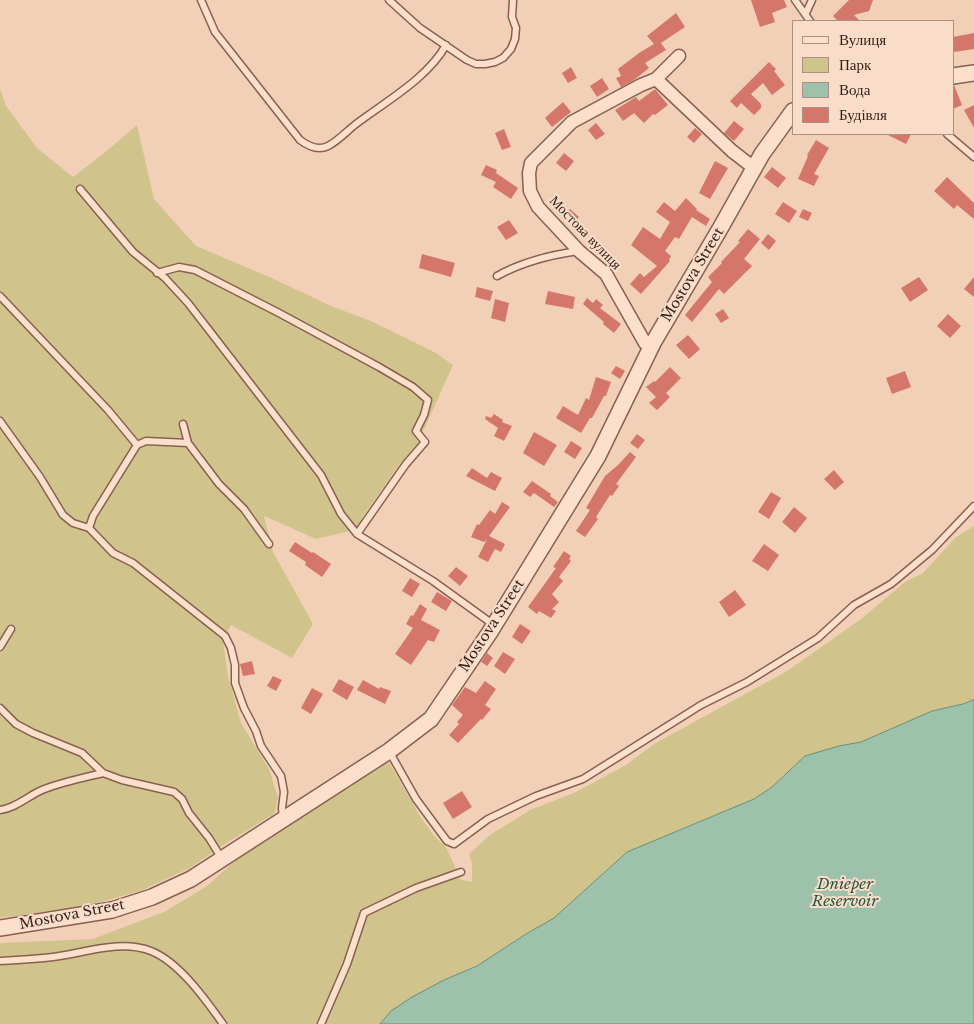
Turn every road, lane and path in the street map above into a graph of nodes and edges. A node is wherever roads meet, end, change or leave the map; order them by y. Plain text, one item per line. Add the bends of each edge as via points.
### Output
1 (201, 0) edge
2 (389, 0) edge
3 (513, 0) edge
4 (796, 0) edge
5 (812, 0) edge
6 (806, 13) junction
7 (810, 20) edge
8 (446, 46) junction
9 (679, 56) dead end
10 (974, 73) edge
11 (954, 76) edge
12 (656, 79) junction
13 (792, 112) edge
14 (948, 135) edge
15 (974, 157) edge
16 (754, 168) junction
17 (80, 190) dead end
18 (580, 251) junction
19 (157, 273) junction
20 (497, 276) dead end
21 (0, 296) edge
22 (651, 346) junction
23 (0, 421) edge
24 (182, 424) dead end
25 (188, 443) junction
26 (137, 445) junction
27 (974, 506) edge
28 (89, 528) junction
29 (357, 534) junction
30 (269, 544) dead end
31 (494, 625) junction
32 (11, 629) dead end
33 (0, 647) edge
34 (0, 708) edge
35 (390, 752) junction
36 (103, 773) junction
37 (0, 810) edge
38 (283, 820) junction
39 (222, 859) junction
40 (461, 872) dead end
41 (0, 928) edge
42 (0, 961) edge
43 (223, 1024) edge
44 (321, 1024) edge

1 - 8 lane via 215,32 300,140 313,148 329,146 430,67
2 - 8 lane
3 - 8 lane via 515,39 503,58 476,64
4 - 6 lane
5 - 6 lane
6 - 7 lane
9 - 12 street, Мостова вулиця
10 - 11 street
12 - 16 street
12 - 18 street, Мостова вулиця via 572,122 531,163 529,183 533,200
13 - 16 street, Mostova Street
14 - 15 lane
16 - 22 street, Mostova Street
17 - 19 lane via 133,252
18 - 20 lane via 529,262
18 - 22 street, Мостова вулиця via 606,274 646,343
19 - 29 lane via 188,303 304,452 321,475 341,514
19 - 29 lane via 179,267 195,270 379,367 428,400 416,431 425,442
21 - 26 lane
22 - 31 street, Mostova Street via 598,456
23 - 28 lane via 63,515 73,523
24 - 25 lane
25 - 26 lane via 146,441
25 - 30 lane
26 - 28 lane via 92,516
27 - 35 lane via 932,550 891,584 854,605 818,638 747,682 701,705 583,779 536,796 488,820 454,844 447,841 416,799
28 - 38 lane via 113,553 133,563 225,636 231,648 235,683 244,708 261,746 280,776 284,792
29 - 31 lane
31 - 35 street, Mostova Street via 431,718
32 - 33 lane
34 - 36 lane via 16,724 82,753
35 - 38 street, Mostova Street
36 - 37 lane via 64,782
36 - 39 lane via 174,792
38 - 39 street, Mostova Street
39 - 41 street, Mostova Street via 168,890 112,910
40 - 44 lane via 416,888 364,913 347,964
42 - 43 lane via 54,957 123,946 139,947 170,962 192,983

